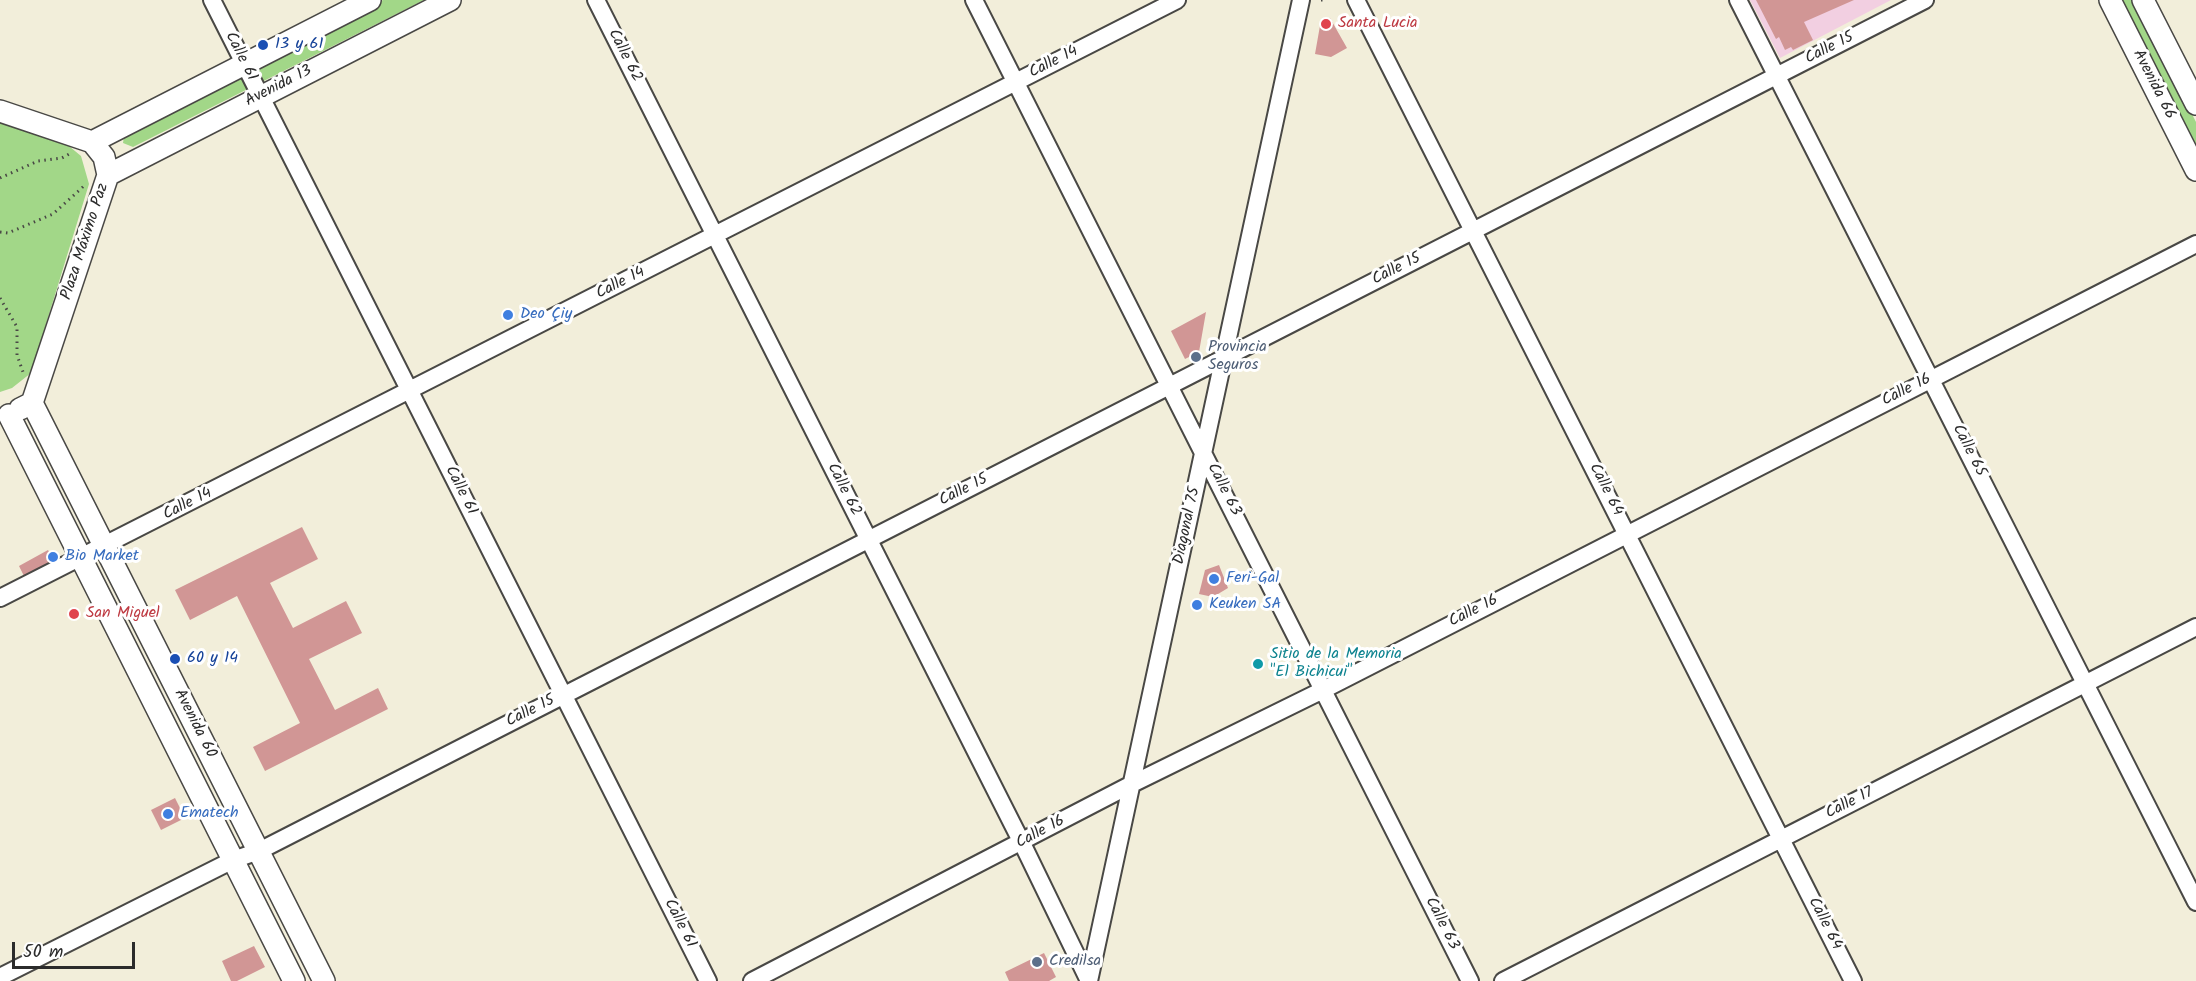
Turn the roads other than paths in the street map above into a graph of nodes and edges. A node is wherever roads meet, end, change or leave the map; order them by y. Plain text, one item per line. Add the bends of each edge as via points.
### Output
1 (212, 0) edge
2 (370, 0) edge
3 (450, 0) edge
4 (596, 0) edge
5 (974, 0) edge
6 (1177, 0) edge
7 (1301, 0) edge
8 (1356, 0) edge
9 (1738, 0) edge
10 (1925, 0) edge
11 (2110, 0) edge
12 (2143, 0) edge
13 (244, 64) junction
14 (1778, 75) junction
15 (1016, 82) junction
16 (261, 97) junction
17 (2196, 104) edge
18 (0, 111) edge
19 (92, 142) junction
20 (2196, 170) edge
21 (108, 175) junction
22 (1474, 231) junction
23 (715, 236) junction
24 (2196, 244) edge
25 (1224, 357) junction
26 (1932, 379) junction
27 (1169, 386) junction
28 (410, 392) junction
29 (32, 403) junction
30 (4, 414) edge
31 (1204, 452) junction
32 (1627, 534) junction
33 (868, 540) junction
34 (105, 547) junction
35 (81, 558) junction
36 (0, 598) edge
37 (2196, 627) edge
38 (2085, 684) junction
39 (1323, 690) junction
40 (563, 696) junction
41 (1132, 784) junction
42 (1781, 839) junction
43 (1022, 843) junction
44 (259, 852) junction
45 (233, 860) junction
46 (2196, 902) edge
47 (0, 976) edge
48 (294, 981) edge
49 (324, 981) edge
50 (708, 981) edge
51 (752, 981) edge
52 (1089, 981) edge
53 (1470, 981) edge
54 (1503, 981) edge
55 (1853, 981) edge

1 - 13 street, Calle 61
2 - 13 main road
3 - 16 main road, Avenida 13
4 - 23 street, Calle 62
5 - 15 street, Calle 63
6 - 15 street, Calle 14
7 - 25 street, Diagonal 75
8 - 22 street, Calle 64
9 - 14 street, Calle 65
10 - 14 street, Calle 15
11 - 20 main road, Avenida 66
12 - 17 main road, Avenida 66
13 - 16 street, Calle 61
13 - 19 main road
14 - 22 street, Calle 15
14 - 26 street, Calle 65
15 - 23 street, Calle 14
15 - 27 street, Calle 63
16 - 21 main road, Avenida 13
16 - 28 street, Calle 61
18 - 19 main road
19 - 21 main road, Plaza Máximo Paz via 104,157
21 - 29 main road, Plaza Máximo Paz
22 - 25 street, Calle 15
22 - 32 street, Calle 64
23 - 28 street, Calle 14
23 - 33 street, Calle 62
24 - 26 street, Calle 16
25 - 27 street, Calle 15
25 - 31 street, Diagonal 75
26 - 32 street, Calle 16
26 - 38 street, Calle 65
27 - 31 street, Calle 63
27 - 33 street, Calle 15
28 - 34 street, Calle 14
28 - 40 street, Calle 61
29 - 30 main road
29 - 34 main road, Avenida 60
30 - 35 main road, Avenida 60
31 - 39 street, Calle 63
31 - 41 street, Diagonal 75
32 - 39 street, Calle 16
32 - 42 street, Calle 64
33 - 40 street, Calle 15
33 - 43 street, Calle 62
34 - 35 street, Calle 14
34 - 44 main road, Avenida 60
35 - 36 street, Calle 14
35 - 45 main road, Avenida 60
37 - 38 street, Calle 17
38 - 42 street, Calle 17
38 - 46 street, Calle 65
39 - 41 street, Calle 16
39 - 53 street, Calle 63
40 - 44 street, Calle 15
40 - 50 street, Calle 61
41 - 43 street, Calle 16
41 - 52 street, Diagonal 75
42 - 54 street, Calle 17
42 - 55 street, Calle 64
43 - 51 street, Calle 16
43 - 52 street, Calle 62
44 - 45 street, Calle 15
44 - 49 main road, Avenida 60
45 - 47 street, Calle 15
45 - 48 main road, Avenida 60

